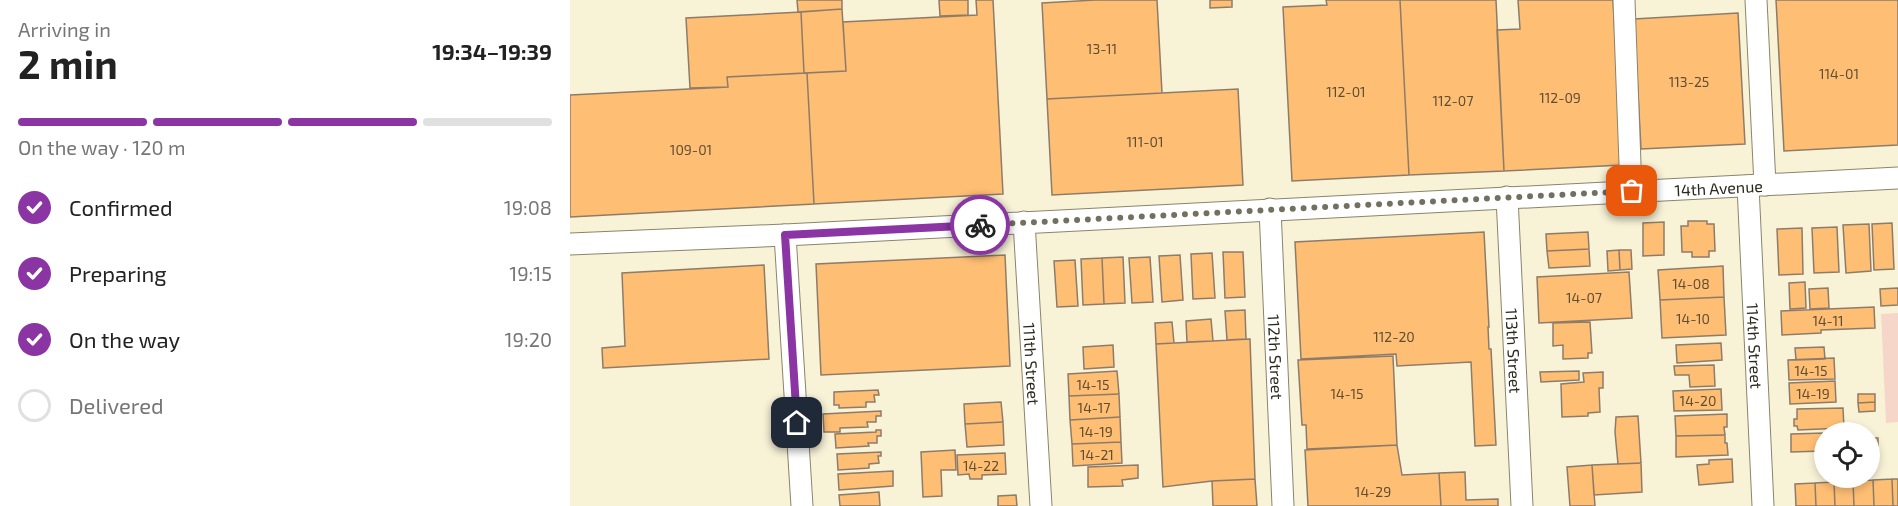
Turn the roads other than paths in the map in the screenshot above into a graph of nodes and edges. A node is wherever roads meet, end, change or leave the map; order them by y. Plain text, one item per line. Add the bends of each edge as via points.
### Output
1 (1624, 0) edge
2 (1756, 0) edge
3 (1898, 178) edge
4 (1757, 185) junction
5 (1632, 191) junction
6 (1507, 198) junction
7 (1270, 209) junction
8 (1024, 222) junction
9 (785, 235) junction
10 (570, 244) edge
11 (802, 506) edge
12 (1041, 506) edge
13 (1283, 506) edge
14 (1522, 506) edge
15 (1763, 506) edge

1 - 5 street
2 - 4 street, 114th Street
3 - 4 street, 14th Avenue
4 - 5 street, 14th Avenue
4 - 15 street, 114th Street
5 - 6 street, 14th Avenue
6 - 7 street, 14th Avenue
6 - 14 street, 113th Street
7 - 8 street, 14th Avenue
7 - 13 street, 112th Street
8 - 9 street, 14th Avenue
8 - 12 street, 111th Street
9 - 10 street, 14th Avenue
9 - 11 street

